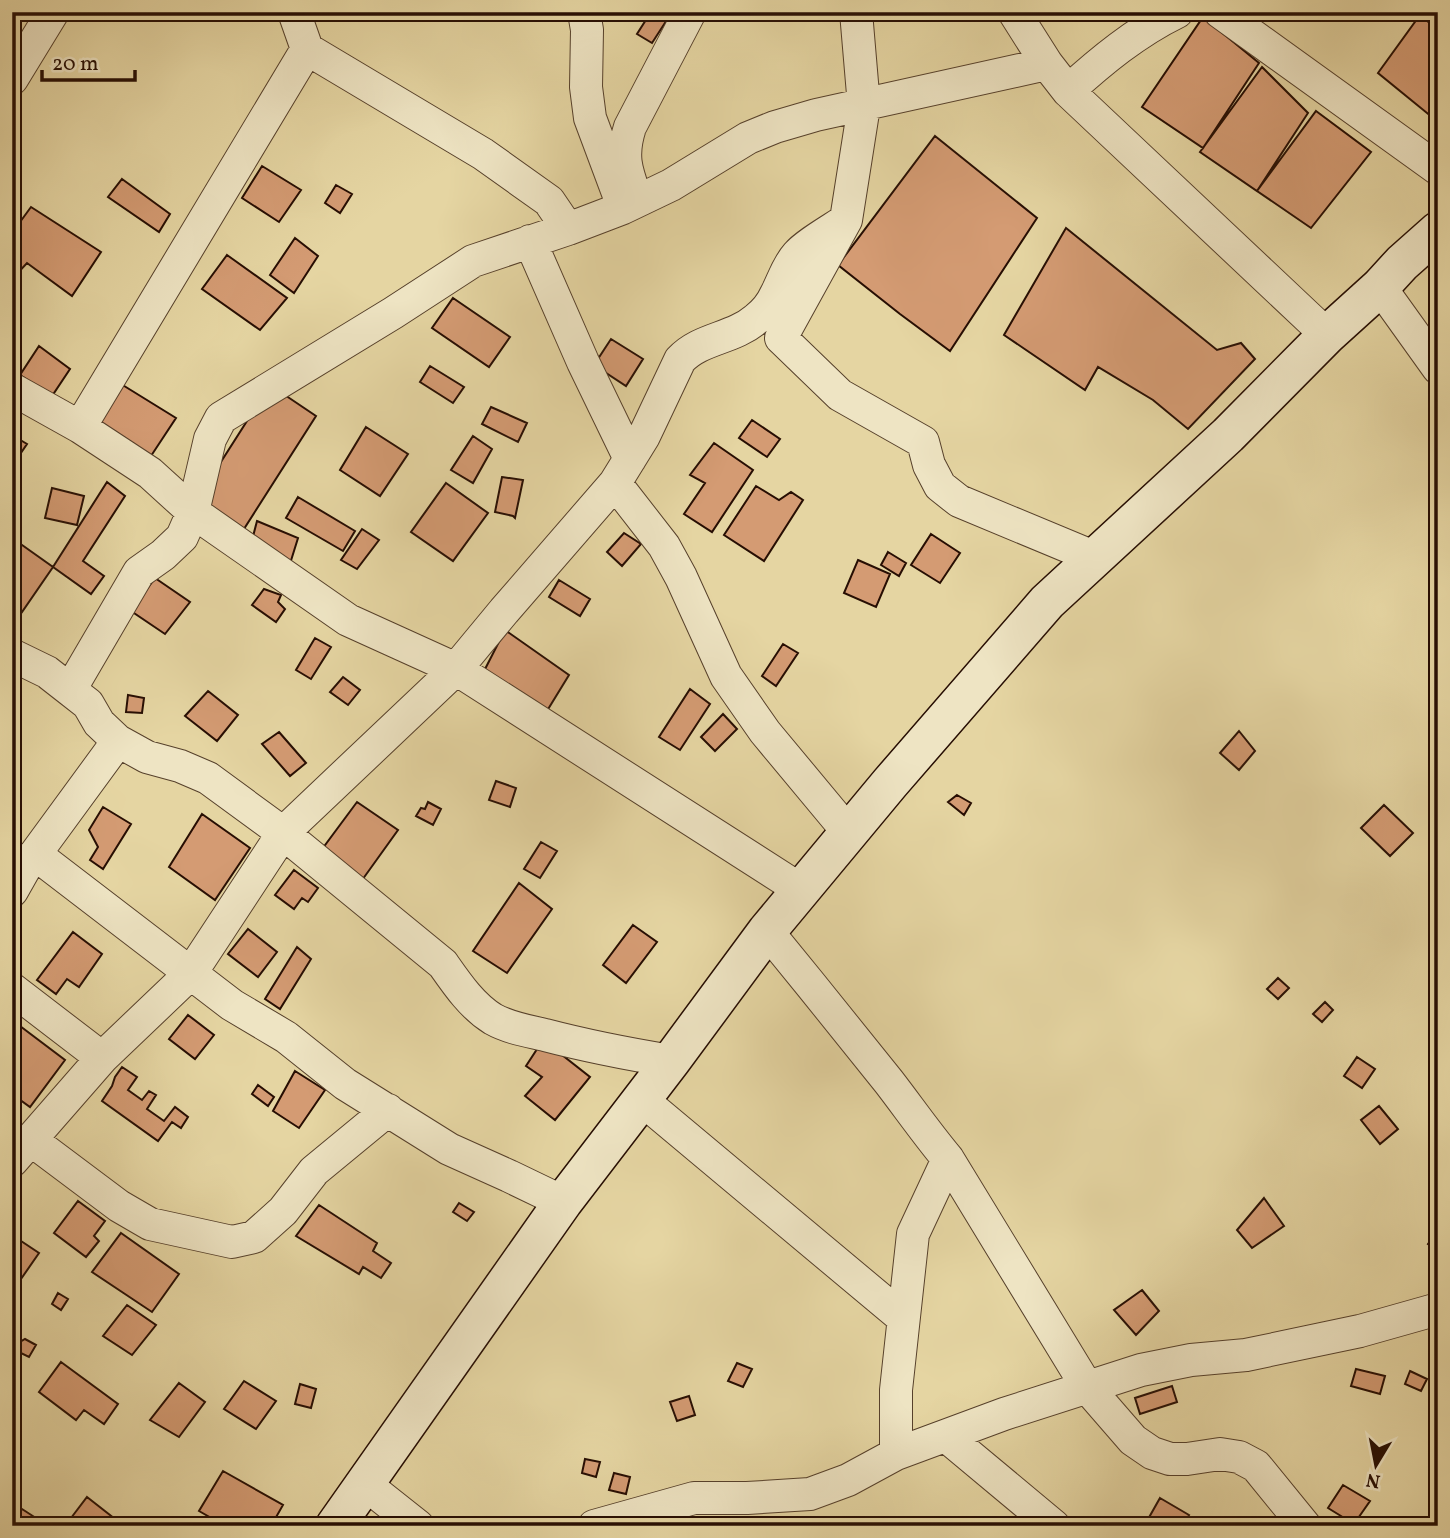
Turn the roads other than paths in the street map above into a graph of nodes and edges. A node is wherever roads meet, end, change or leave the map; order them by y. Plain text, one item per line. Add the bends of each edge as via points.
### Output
1 (53, 12) edge
2 (294, 12) edge
3 (584, 12) edge
4 (690, 12) edge
5 (856, 12) edge
6 (1014, 12) edge
7 (1177, 12) edge
8 (1220, 12) edge
9 (307, 49) junction
10 (1047, 64) junction
11 (12, 79) edge
12 (1068, 91) junction
13 (864, 106) junction
14 (1438, 169) edge
15 (630, 205) junction
16 (846, 220) junction
17 (568, 229) junction
18 (1438, 232) edge
19 (530, 242) junction
20 (1380, 287) junction
21 (1327, 335) junction
22 (1438, 368) edge
23 (12, 388) edge
24 (80, 427) junction
25 (623, 471) junction
26 (193, 512) junction
27 (1096, 558) junction
28 (12, 655) edge
29 (456, 669) junction
30 (70, 690) junction
31 (118, 741) junction
32 (284, 832) junction
33 (849, 833) junction
34 (35, 854) junction
35 (801, 890) junction
36 (12, 891) edge
37 (767, 931) junction
38 (191, 973) junction
39 (12, 989) edge
40 (102, 1058) junction
41 (671, 1061) junction
42 (641, 1100) junction
43 (388, 1110) junction
44 (22, 1150) edge
45 (948, 1159) junction
46 (563, 1202) junction
47 (1438, 1309) edge
48 (903, 1318) junction
49 (1087, 1387) junction
50 (946, 1436) junction
51 (896, 1454) junction
52 (365, 1484) junction
53 (335, 1526) edge
54 (418, 1526) edge
55 (594, 1526) edge
56 (1055, 1526) edge
57 (1305, 1526) edge

1 - 11 street
2 - 9 street
3 - 15 street via 590,118
4 - 15 street via 626,138
5 - 13 street
6 - 10 street
7 - 12 street via 1100,61
8 - 14 street
9 - 17 street via 494,162 549,201
9 - 24 street
10 - 12 street
10 - 13 street
12 - 21 street
13 - 15 street via 816,115 748,138
13 - 16 street
15 - 17 street
16 - 25 street via 797,253 776,295 755,320 687,352
16 - 27 street via 781,338 840,396 923,442 940,486 959,500
17 - 19 street
18 - 20 main road
19 - 25 street via 583,362
19 - 26 street via 473,261 221,418 210,439
20 - 21 main road
20 - 22 street
21 - 27 main road
23 - 24 street
24 - 26 street via 150,473
25 - 29 street
25 - 33 street via 681,577 726,676 765,732
26 - 29 street via 348,620
26 - 30 street via 182,537 139,572
27 - 33 main road via 1047,602
28 - 30 street via 47,672
29 - 32 street
29 - 35 street
30 - 31 street via 88,704
31 - 32 street via 146,757 208,778
31 - 34 street
32 - 38 street
32 - 41 street via 443,964 459,988 494,1019 603,1050
33 - 35 main road
34 - 36 street
34 - 38 street
35 - 37 main road
37 - 41 main road
37 - 45 street
38 - 40 street
38 - 43 street
39 - 40 street
40 - 44 street
41 - 42 main road
42 - 46 main road
42 - 48 street
43 - 44 street via 314,1171 283,1211 254,1237 232,1242 150,1224
43 - 46 street via 449,1149
45 - 48 street via 913,1234
45 - 49 street
46 - 52 main road
47 - 49 street via 1347,1334 1141,1370
48 - 51 street
49 - 50 street
49 - 57 street via 1133,1440 1152,1453 1170,1459 1220,1454 1256,1466
50 - 51 street
50 - 56 street
51 - 55 street via 810,1494 694,1498
52 - 53 main road
52 - 54 street

